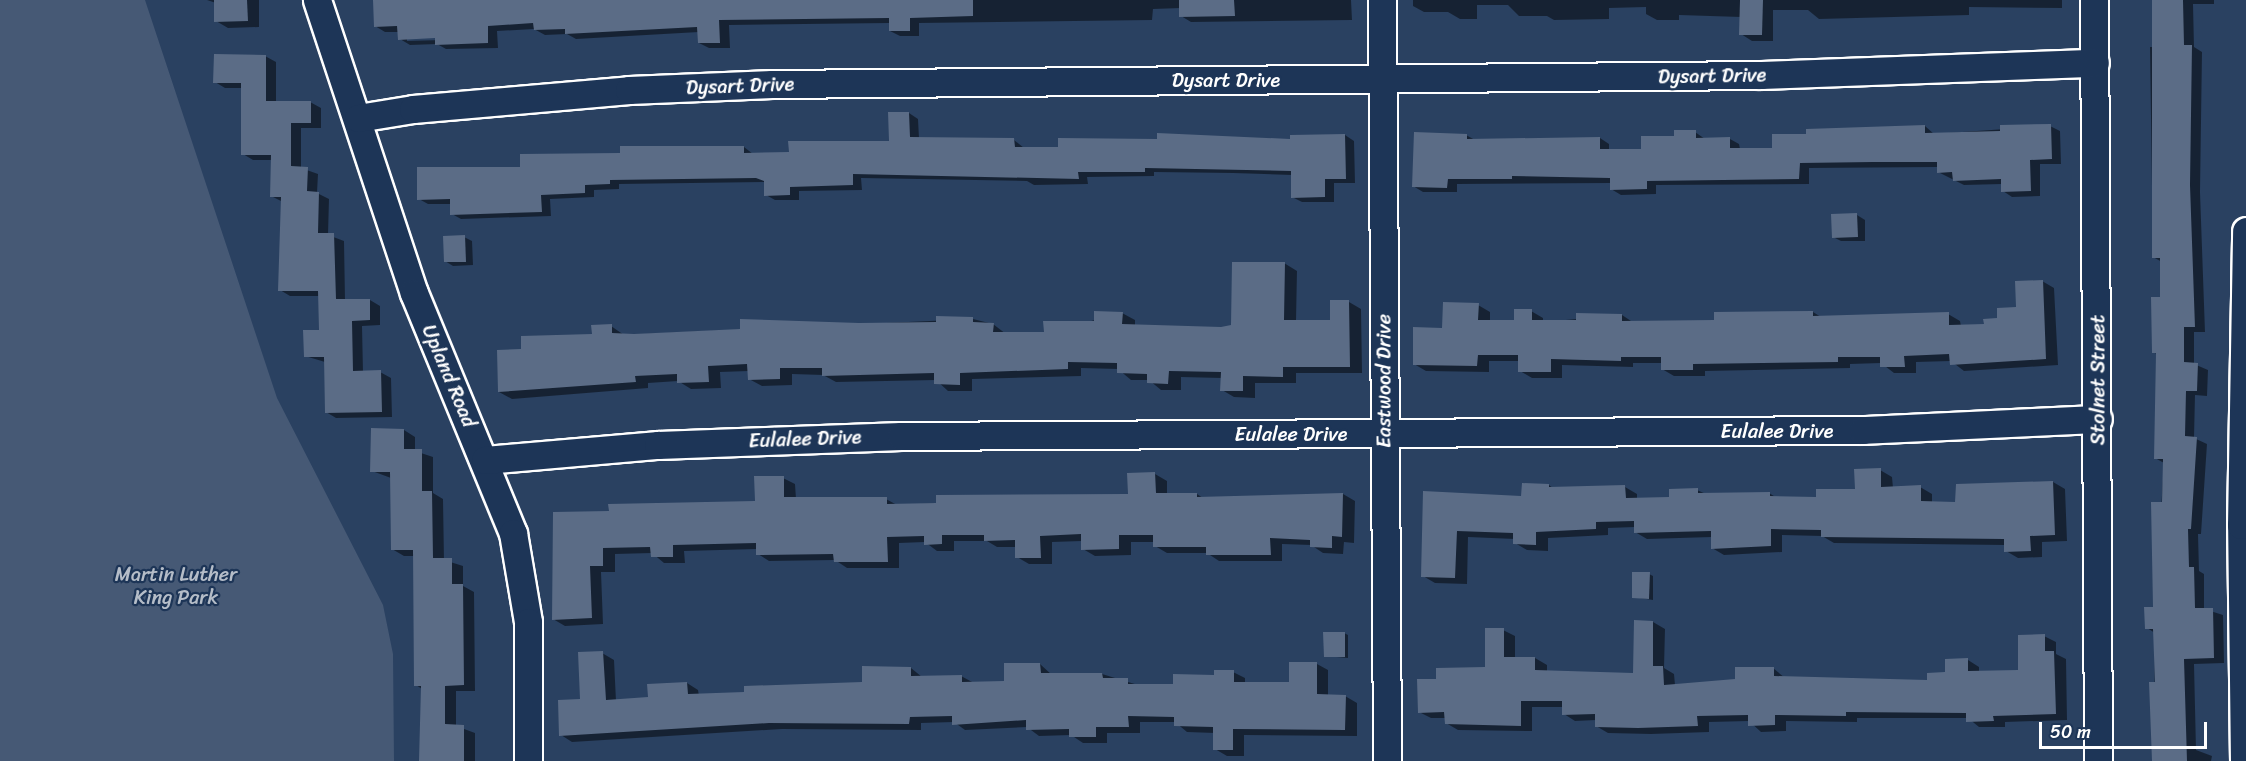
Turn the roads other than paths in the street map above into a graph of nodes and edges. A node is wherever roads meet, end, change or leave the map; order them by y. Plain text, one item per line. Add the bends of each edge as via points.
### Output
1 (317, 0) edge
2 (1382, 0) edge
3 (2094, 0) edge
4 (2095, 63) junction
5 (1382, 80) junction
6 (358, 118) junction
7 (2246, 231) edge
8 (2098, 418) junction
9 (1385, 434) junction
10 (485, 460) junction
11 (528, 761) edge
12 (1387, 761) edge
13 (2098, 761) edge
14 (2244, 761) edge

1 - 6 street, Upland Road
2 - 5 street, Eastwood Drive
3 - 4 street, Stolnet Street
4 - 5 street, Dysart Drive via 1927,72
4 - 8 street, Stolnet Street
5 - 6 street, Dysart Drive via 760,85 617,91 413,109
5 - 9 street, Eastwood Drive
6 - 10 street, Upland Road via 414,293
7 - 14 street via 2241,525
8 - 9 street, Eulalee Drive via 1863,430
8 - 13 street, Stolnet Street
9 - 10 street, Eulalee Drive via 901,436 658,445
9 - 12 street, Eastwood Drive
10 - 11 street, Upland Road via 513,532 523,576 528,622

